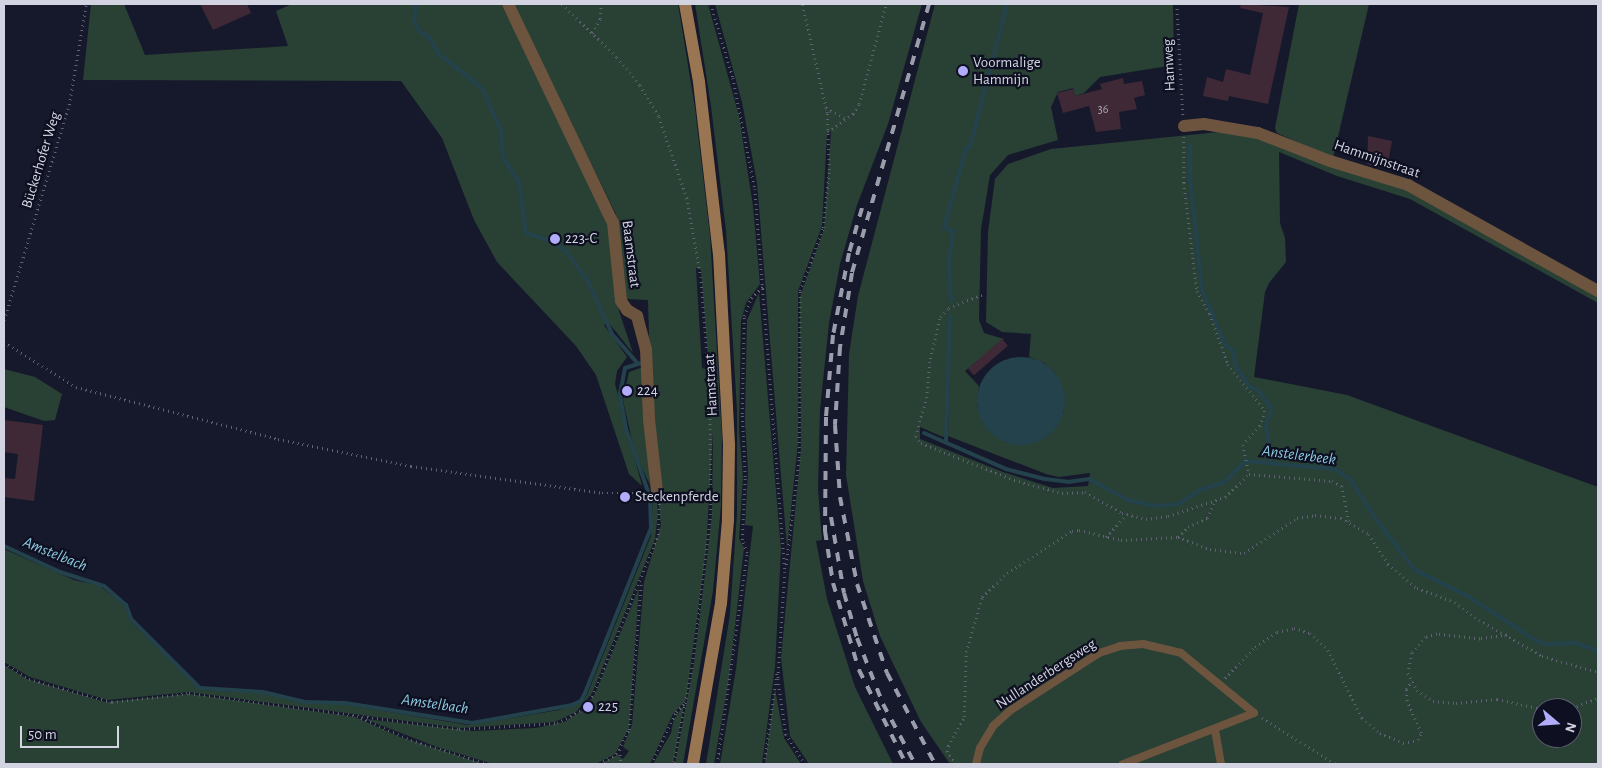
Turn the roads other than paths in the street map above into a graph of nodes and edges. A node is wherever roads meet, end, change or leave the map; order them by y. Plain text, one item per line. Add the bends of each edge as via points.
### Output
1 (508, 4) edge
2 (685, 4) edge
3 (1184, 126) road end
4 (1598, 291) edge
5 (656, 492) road end
6 (1215, 730) junction
7 (693, 764) edge
8 (976, 764) edge
9 (1123, 764) edge
10 (1221, 764) edge

1 - 5 street, Baamstraat via 613,223 621,301 637,316 646,349
2 - 7 main road, Hamstraat via 703,115 719,254 729,462 721,603
3 - 4 street, Hammijnstraat via 1204,124 1258,133 1330,162 1408,185
6 - 8 lane, Nullanderbergsweg via 1254,713 1181,653 1142,644 1099,653 1011,710 993,726 980,748
6 - 9 lane
6 - 10 lane

